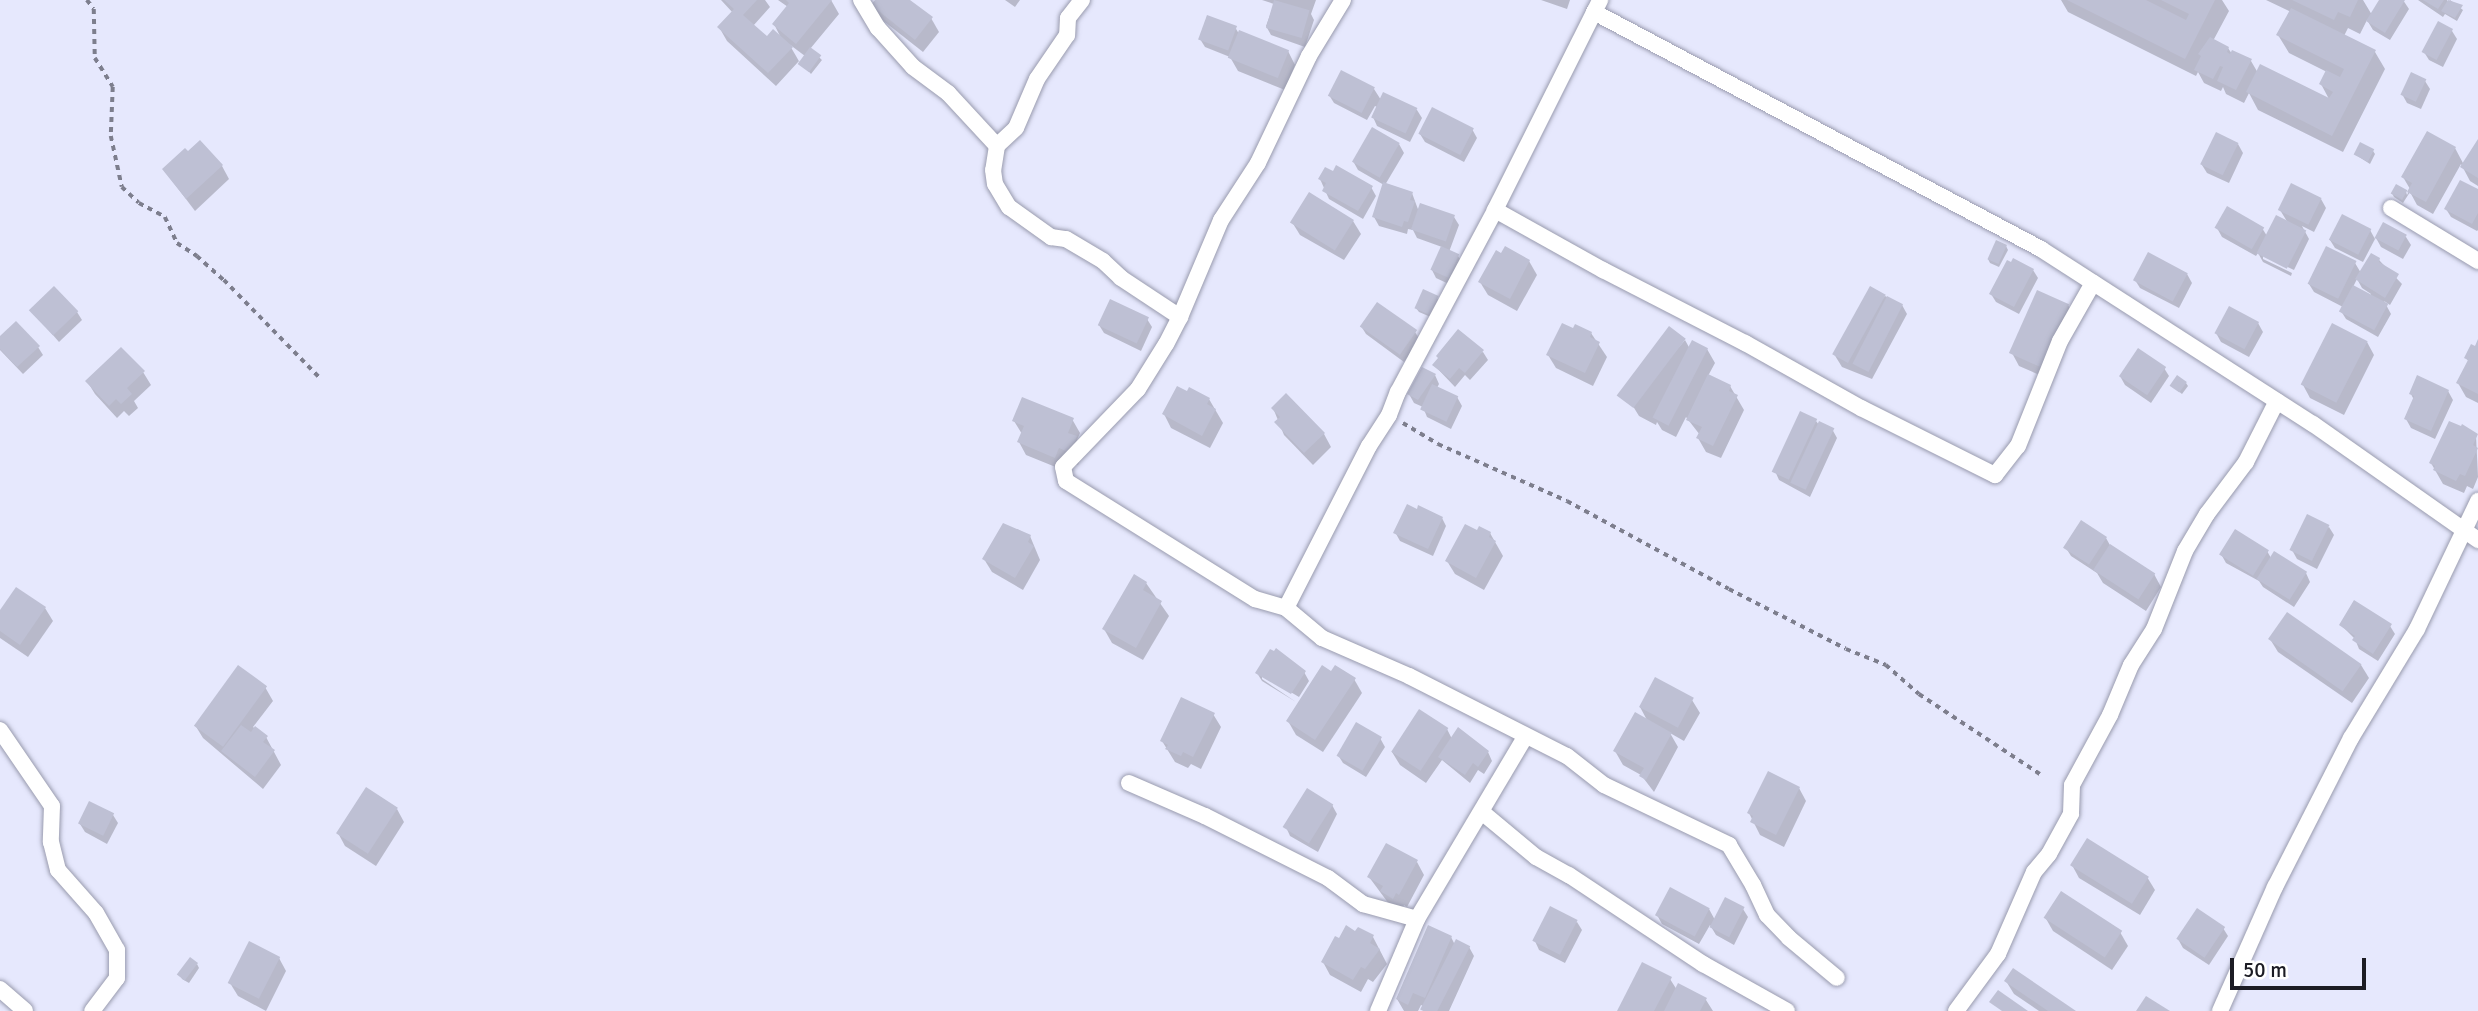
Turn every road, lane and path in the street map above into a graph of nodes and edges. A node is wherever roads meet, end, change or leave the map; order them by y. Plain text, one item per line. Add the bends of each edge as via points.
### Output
1 (87, 0) edge
2 (861, 0) edge
3 (1082, 0) edge
4 (1343, 0) edge
5 (1597, 6) edge
6 (997, 146) junction
7 (2391, 208) dead end
8 (1495, 210) junction
9 (2478, 261) edge
10 (2093, 283) junction
11 (1181, 317) junction
12 (321, 379) dead end
13 (2277, 401) junction
14 (1389, 415) junction
15 (2478, 501) edge
16 (2465, 529) junction
17 (2478, 540) edge
18 (1286, 608) junction
19 (0, 730) edge
20 (1525, 737) junction
21 (2040, 774) dead end
22 (1129, 783) dead end
23 (1483, 813) junction
24 (1417, 919) junction
25 (1837, 978) dead end
26 (0, 989) edge
27 (24, 1011) edge
28 (92, 1011) edge
29 (1378, 1011) edge
30 (1787, 1011) edge
31 (1956, 1011) edge
32 (2220, 1011) edge

1 - 12 path via 94,9 94,58 113,87 111,136 122,187 165,217 177,243 224,280
2 - 6 street via 913,67 948,93
3 - 6 street via 1068,19 1067,35 1037,79 1016,128
4 - 11 street via 1309,56 1258,163 1221,220
5 - 8 street
5 - 10 street via 2041,249
6 - 11 street via 995,184 1009,207 1051,237 1066,239 1103,261
7 - 9 street
8 - 10 street via 1861,408 1995,475 2018,446 2060,341
8 - 14 street
10 - 13 street
11 - 18 street via 1138,389 1063,467 1066,481 1255,599
13 - 16 street
13 - 31 street via 2246,463 2185,551 2154,629 2131,665 2072,785 2071,814 2034,872 1998,954
14 - 18 street
14 - 21 path via 1438,444 1567,501 1729,589 1885,665 1919,694
15 - 16 street
16 - 17 street
16 - 32 street via 2417,629 2351,738 2275,887
18 - 20 street via 1322,638 1409,676
19 - 28 street via 52,806 51,842 58,870 96,913 117,950 117,978
20 - 23 street
20 - 25 street via 1567,756 1604,785 1729,845 1767,915
22 - 24 street via 1328,878 1363,904
23 - 24 street
23 - 30 street via 1536,857 1703,964
24 - 29 street
26 - 27 street

